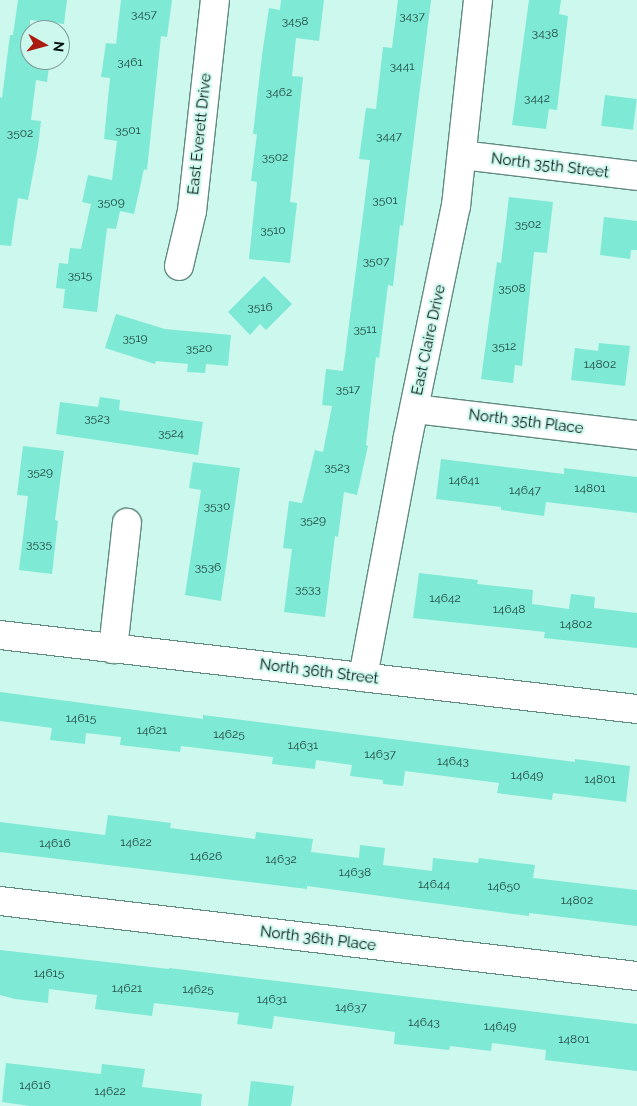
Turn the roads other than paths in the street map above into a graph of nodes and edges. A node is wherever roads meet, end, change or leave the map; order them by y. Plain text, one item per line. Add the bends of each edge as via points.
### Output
1 (215, 0) edge
2 (478, 0) edge
3 (462, 156) junction
4 (637, 176) edge
5 (180, 266) dead end
6 (415, 409) junction
7 (637, 435) edge
8 (127, 523) dead end
9 (0, 635) edge
10 (113, 649) junction
11 (363, 677) junction
12 (637, 709) edge
13 (0, 901) edge
14 (637, 976) edge

1 - 5 street, East Everett Drive via 192,211
2 - 3 street, East Claire Drive
3 - 4 street, North 35th Street
3 - 6 street, East Claire Drive via 456,206
6 - 7 street, North 35th Place
6 - 11 street, East Claire Drive
8 - 10 street
9 - 10 street, North 36th Street
10 - 11 street, North 36th Street
11 - 12 street, North 36th Street
13 - 14 street, North 36th Place

